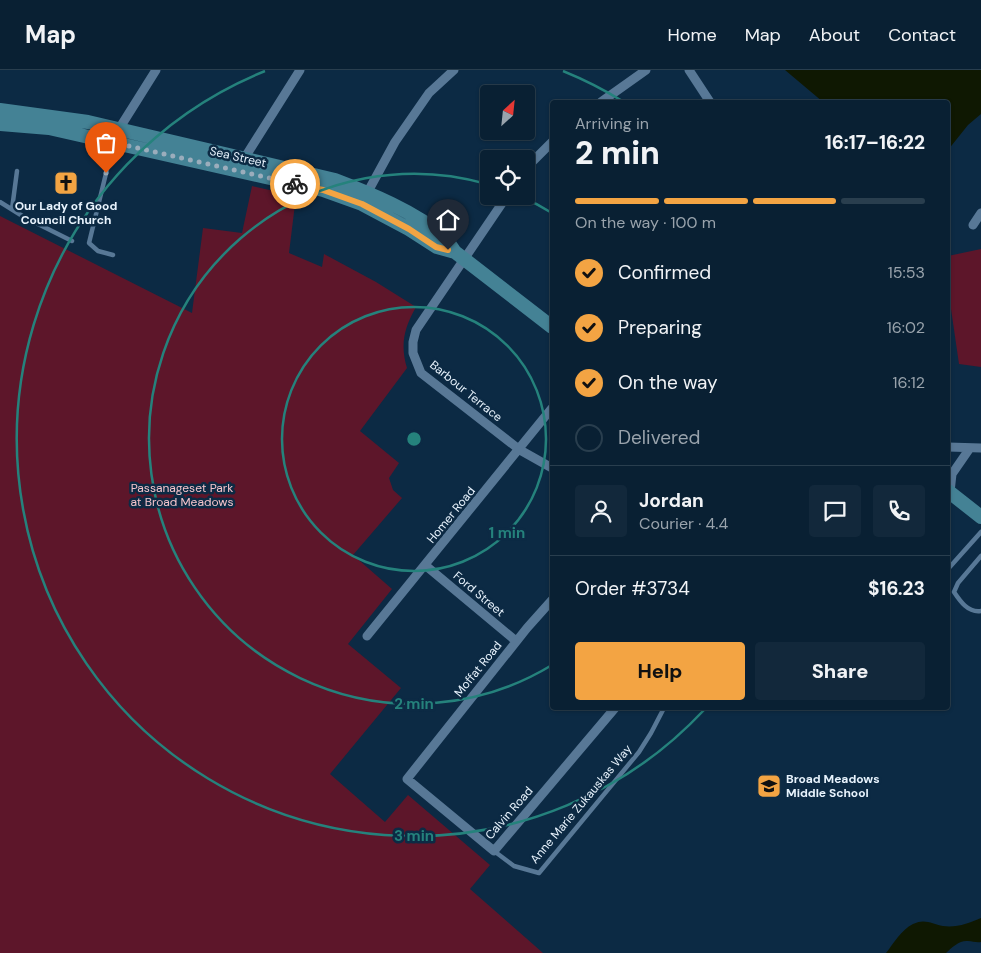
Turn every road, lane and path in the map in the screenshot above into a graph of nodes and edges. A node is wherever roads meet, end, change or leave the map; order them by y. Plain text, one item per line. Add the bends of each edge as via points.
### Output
1 (156, 70) edge
2 (300, 70) edge
3 (454, 70) edge
4 (646, 70) edge
5 (689, 70) edge
6 (604, 100) edge
7 (709, 100) edge
8 (0, 110) edge
9 (0, 124) edge
10 (119, 128) junction
11 (116, 143) junction
12 (550, 144) edge
13 (535, 159) edge
14 (241, 165) junction
15 (17, 171) dead end
16 (365, 198) junction
17 (0, 202) edge
18 (500, 205) edge
19 (12, 209) junction
20 (981, 213) edge
21 (973, 225) dead end
22 (72, 241) dead end
23 (113, 254) dead end
24 (460, 256) junction
25 (550, 325) edge
26 (550, 411) edge
27 (950, 447) edge
28 (970, 448) junction
29 (981, 448) edge
30 (520, 450) junction
31 (550, 467) edge
32 (950, 485) edge
33 (950, 492) edge
34 (981, 517) edge
35 (981, 532) edge
36 (981, 556) edge
37 (425, 565) junction
38 (950, 567) edge
39 (550, 602) edge
40 (981, 611) edge
41 (367, 636) dead end
42 (516, 642) junction
43 (613, 710) edge
44 (663, 710) edge
45 (407, 779) joint
46 (494, 851) junction

1 - 10 street
2 - 14 street
3 - 16 street via 423,101 395,142
4 - 6 street
5 - 7 street
8 - 10 main road, Sea Street
9 - 11 main road, Sea Street via 50,128
10 - 11 street
10 - 14 main road, Sea Street
11 - 14 main road, Sea Street
11 - 23 lane via 90,243 98,251
12 - 13 street
14 - 16 main road, Sea Street via 335,180
15 - 19 lane
16 - 24 main road, Sea Street via 410,214 444,238
17 - 19 lane
18 - 24 street, Barbour Terrace
19 - 22 lane
20 - 21 street
24 - 25 main road, Sea Street
24 - 30 street, Barbour Terrace via 416,330 413,353 421,373
26 - 30 street, Homer Road
27 - 28 street
28 - 29 street
28 - 32 street via 952,474
30 - 31 street, Barbour Terrace
30 - 37 street, Homer Road
33 - 34 main road
35 - 38 lane
36 - 40 lane via 954,592 962,604 976,612
37 - 41 street, Homer Road
37 - 42 street, Ford Street
39 - 42 street, Moffat Road
42 - 45 street, Moffat Road
43 - 46 street, Calvin Road
44 - 46 lane, Anne Marie Zukauskas Way via 639,752 539,873 514,866
45 - 46 street, Calvin Road

